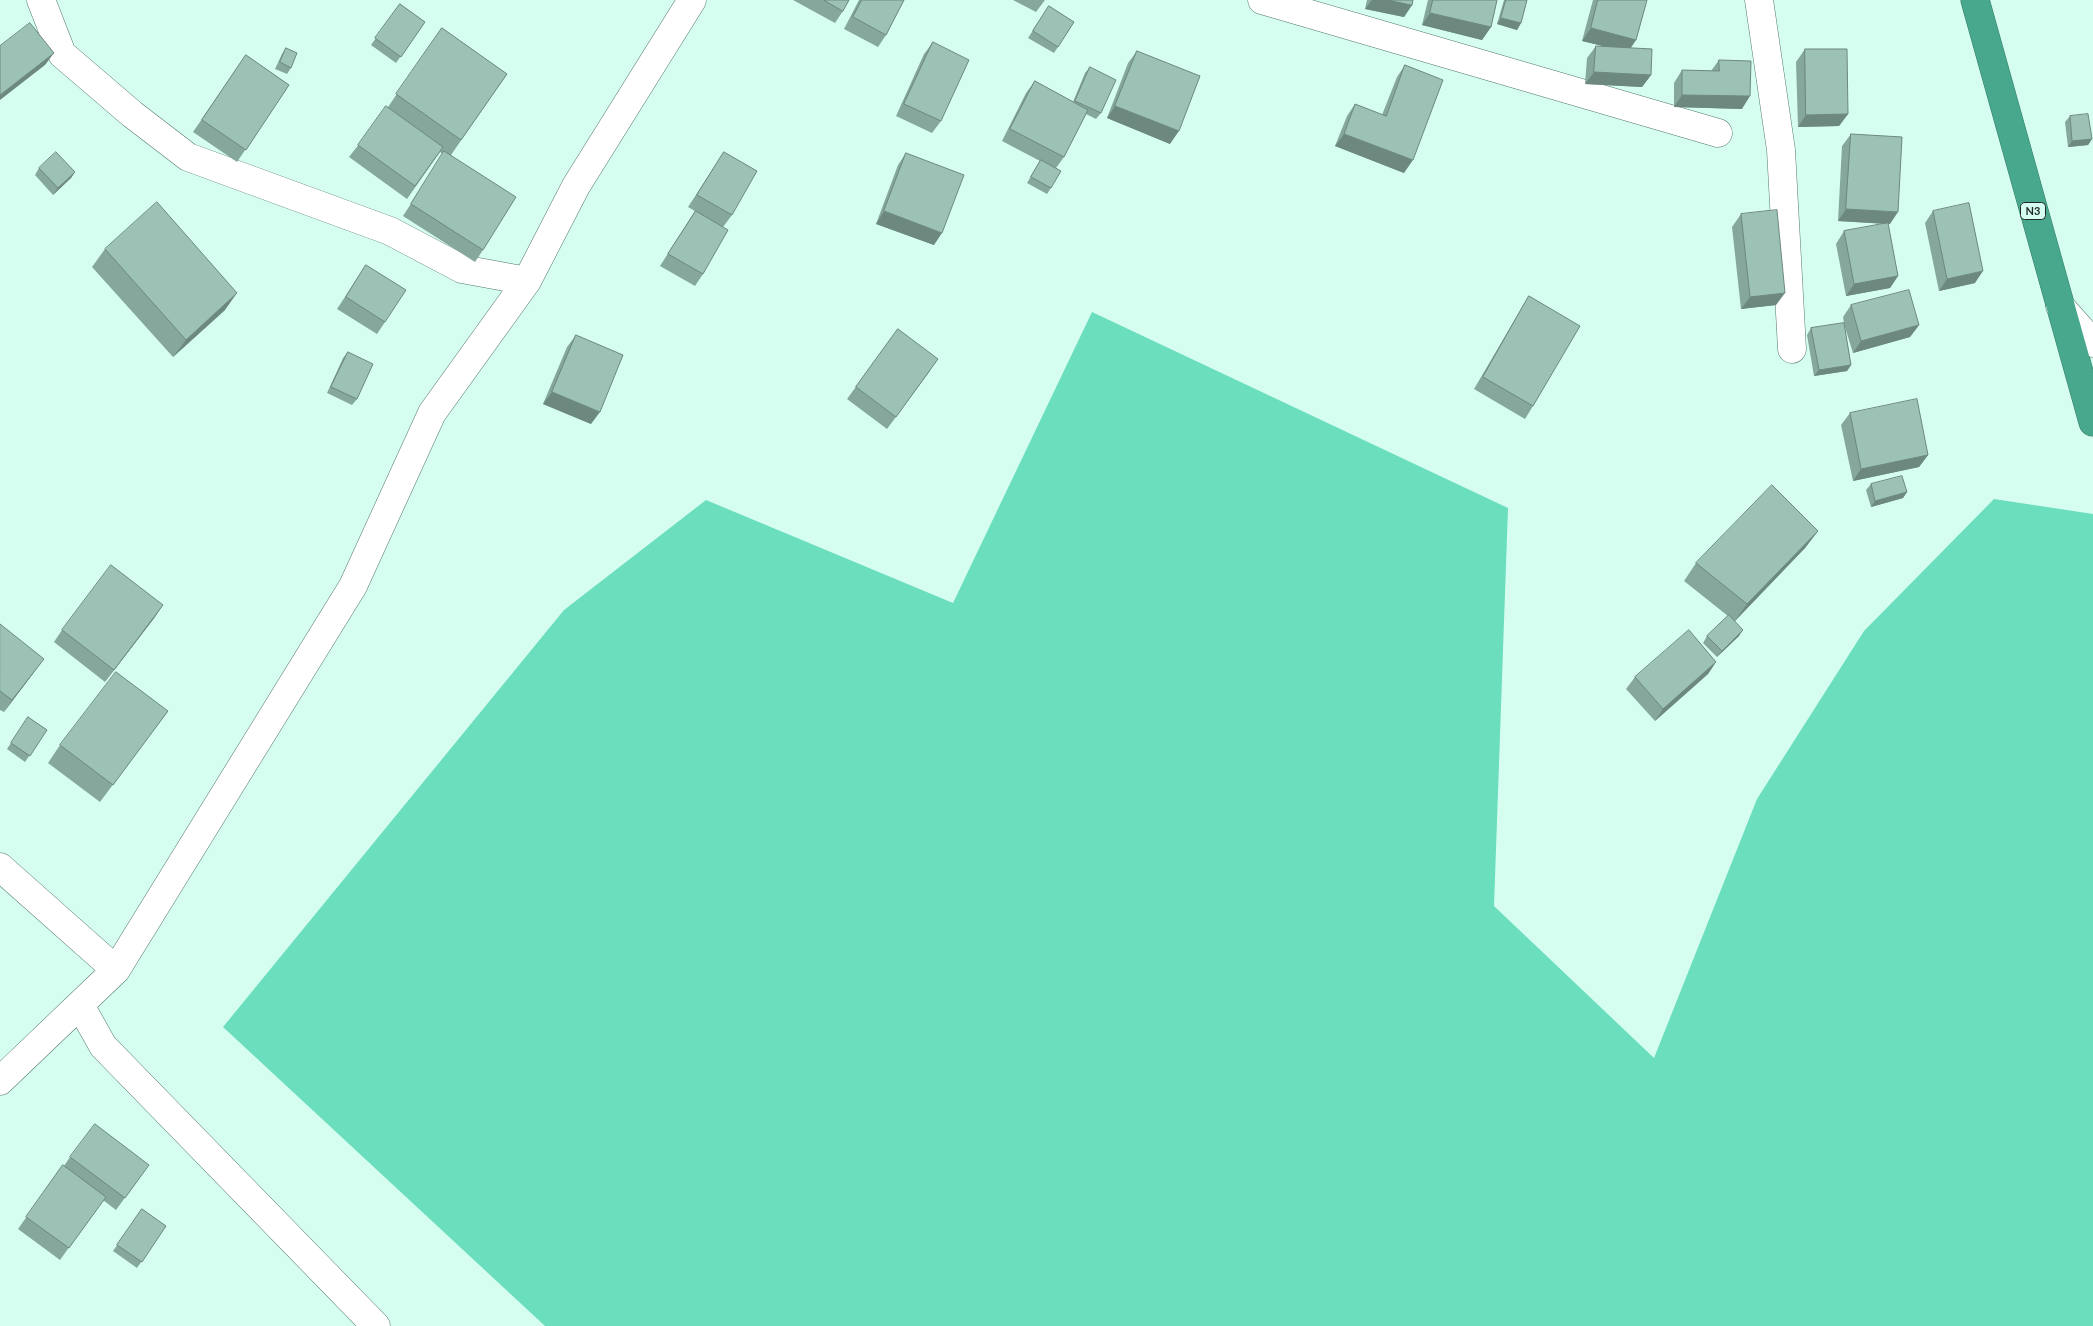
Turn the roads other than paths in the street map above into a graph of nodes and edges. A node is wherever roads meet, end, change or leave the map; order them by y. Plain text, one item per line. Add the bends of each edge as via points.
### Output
1 (41, 0) edge
2 (692, 0) edge
3 (1262, 0) edge
4 (1759, 0) edge
5 (1975, 0) edge
6 (1718, 133) dead end
7 (527, 281) junction
8 (2060, 306) junction
9 (2093, 343) edge
10 (1792, 349) dead end
11 (2093, 422) edge
12 (0, 867) edge
13 (116, 970) junction
14 (80, 1005) junction
15 (0, 1081) edge
16 (376, 1326) edge

1 - 7 street via 62,54 188,157 390,231 462,269
2 - 7 street via 576,186
3 - 6 street
4 - 10 street via 1781,150
5 - 8 highway, N3
7 - 13 street via 432,413 353,586
8 - 9 street
8 - 11 highway, N3
12 - 13 street
13 - 14 street
14 - 15 street
14 - 16 street via 103,1046

